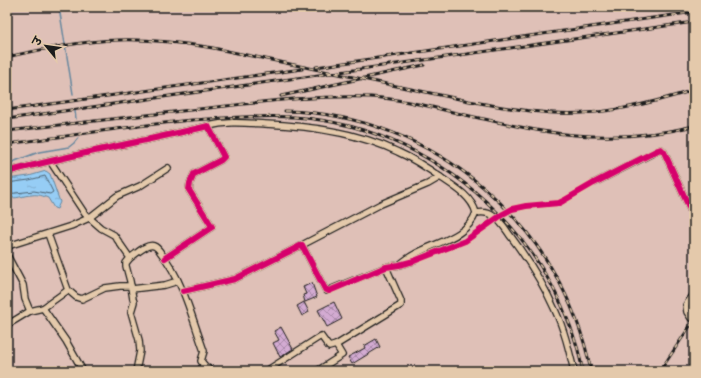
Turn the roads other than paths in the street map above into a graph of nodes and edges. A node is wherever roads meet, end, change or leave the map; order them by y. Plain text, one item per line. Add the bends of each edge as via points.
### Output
1 (208, 126) junction
2 (50, 161) junction
3 (168, 168) dead end
4 (7, 172) edge
5 (440, 177) junction
6 (594, 183) tunnel mouth
7 (476, 212) junction
8 (89, 218) junction
9 (694, 218) edge
10 (48, 234) junction
11 (7, 236) edge
12 (302, 245) junction
13 (8, 248) edge
14 (7, 255) edge
15 (130, 258) junction
16 (165, 258) junction
17 (414, 261) tunnel mouth
18 (399, 265) junction
19 (386, 267) junction
20 (178, 281) junction
21 (131, 287) junction
22 (68, 290) junction
23 (183, 291) junction
24 (694, 294) edge
25 (43, 308) junction
26 (30, 311) junction
27 (691, 318) dead end
28 (7, 325) edge
29 (336, 345) junction
30 (204, 365) junction
31 (83, 371) edge
32 (136, 371) edge
33 (199, 371) edge
34 (211, 371) edge
35 (266, 371) edge
36 (317, 371) edge
37 (574, 371) edge

1 - 2 street
1 - 5 street via 234,122 296,125 334,132 361,138 399,152
1 - 16 street via 224,157 194,174 189,190 212,228
2 - 4 street
2 - 8 street
3 - 8 street via 140,186 117,196
5 - 7 street via 469,199
5 - 12 street
6 - 9 street via 661,150
7 - 18 street via 469,224 459,233 414,254
7 - 37 street via 486,212 500,222 539,278 555,311
8 - 10 street
8 - 15 street via 100,228 114,235
10 - 13 street
10 - 22 street
11 - 13 street
12 - 19 street via 327,291
12 - 23 street via 235,279
14 - 26 street via 23,285
15 - 16 street via 142,249 152,246
15 - 21 street via 126,266
16 - 20 street
17 - 18 street
18 - 19 street
19 - 29 street via 401,304
20 - 21 street via 165,285
20 - 23 street
21 - 22 street via 105,288 82,299
21 - 32 street via 134,302 131,312 140,351
22 - 25 street
23 - 30 street via 204,351 201,361
24 - 27 street via 686,305
25 - 26 street
25 - 31 street
26 - 28 street
29 - 35 street via 329,347 319,336
29 - 36 street via 342,357
30 - 33 street
30 - 34 street

